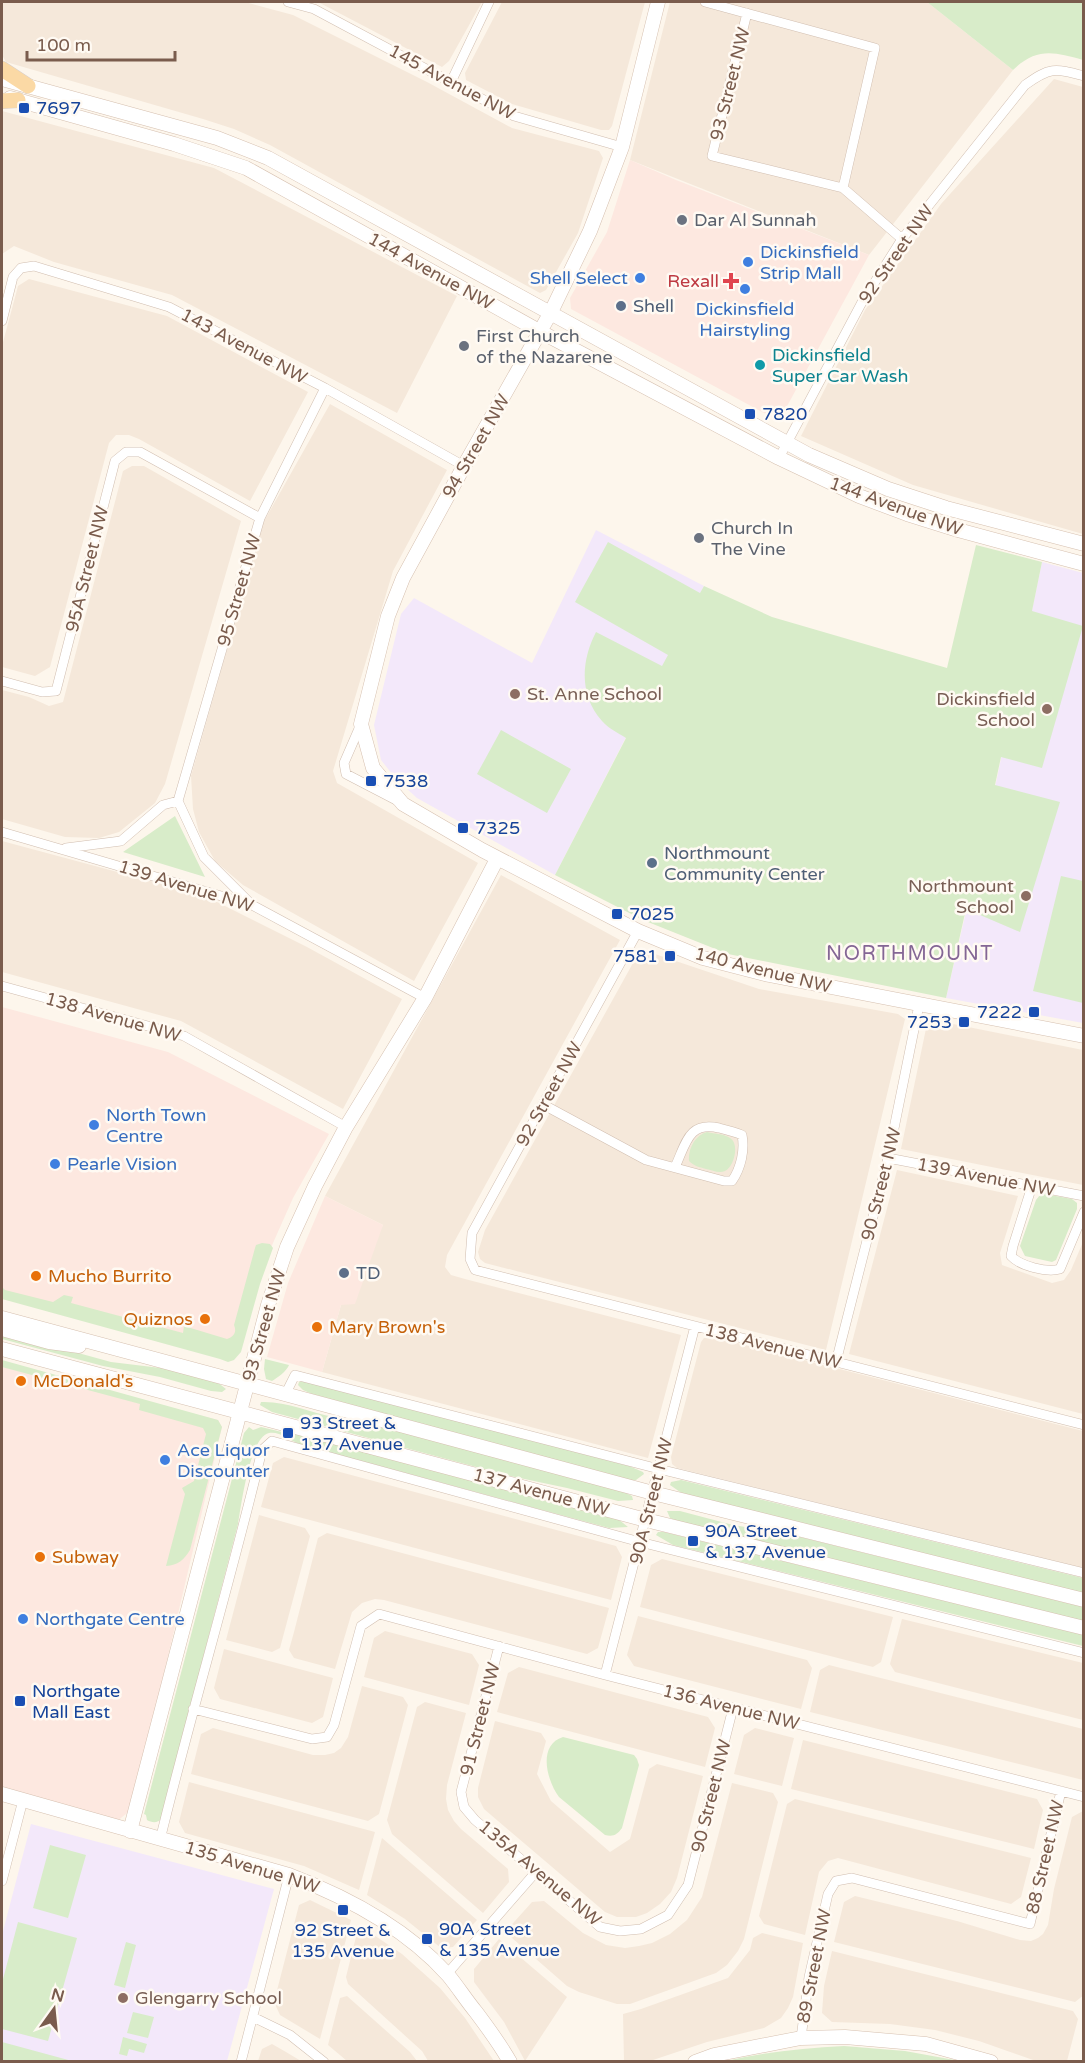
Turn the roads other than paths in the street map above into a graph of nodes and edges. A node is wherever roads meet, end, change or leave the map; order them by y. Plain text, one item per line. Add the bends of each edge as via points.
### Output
1 (288, 2) edge
2 (489, 2) edge
3 (658, 2) edge
4 (705, 2) edge
5 (747, 13) junction
6 (2, 69) edge
7 (1083, 76) edge
8 (2, 79) edge
9 (451, 82) junction
10 (28, 86) junction
11 (2, 95) edge
12 (18, 100) junction
13 (2, 101) edge
14 (622, 147) junction
15 (843, 188) junction
16 (902, 239) junction
17 (551, 312) junction
18 (2, 321) edge
19 (541, 332) junction
20 (325, 388) junction
21 (787, 443) junction
22 (779, 458) junction
23 (464, 466) junction
24 (260, 518) junction
25 (1083, 544) edge
26 (1083, 564) edge
27 (2, 681) edge
28 (361, 724) junction
29 (178, 801) junction
30 (403, 804) junction
31 (2, 832) edge
32 (62, 849) junction
33 (497, 859) junction
34 (252, 905) junction
35 (638, 931) junction
36 (2, 986) edge
37 (425, 998) junction
38 (919, 1005) junction
39 (1083, 1036) edge
40 (544, 1105) junction
41 (346, 1127) junction
42 (888, 1158) junction
43 (675, 1167) junction
44 (1032, 1186) junction
45 (1083, 1196) edge
46 (1083, 1212) edge
47 (470, 1259) joint
48 (2, 1318) edge
49 (696, 1326) junction
50 (2, 1329) edge
51 (2, 1348) edge
52 (146, 1356) junction
53 (836, 1362) junction
54 (247, 1383) junction
55 (285, 1395) junction
56 (240, 1413) junction
57 (1083, 1425) edge
58 (659, 1469) junction
59 (653, 1493) junction
60 (646, 1520) junction
61 (640, 1542) junction
62 (1083, 1573) edge
63 (1083, 1600) edge
64 (1083, 1628) edge
65 (499, 1646) junction
66 (1083, 1653) edge
67 (605, 1675) junction
68 (733, 1708) junction
69 (194, 1709) junction
70 (1061, 1791) junction
71 (461, 1792) joint
72 (2, 1794) edge
73 (1083, 1797) edge
74 (23, 1800) junction
75 (130, 1831) junction
76 (160, 1840) junction
77 (535, 1873) junction
78 (289, 1875) junction
79 (2, 1881) edge
80 (688, 1885) joint
81 (828, 1894) joint
82 (447, 1974) junction
83 (253, 2017) junction
84 (801, 2038) junction
85 (241, 2061) edge
86 (324, 2061) edge
87 (510, 2061) edge
88 (695, 2061) edge
89 (991, 2061) edge

1 - 9 street, 145 Avenue NW via 315,9
2 - 9 street
3 - 14 street, 94 Street NW
4 - 5 street
5 - 15 street via 875,48
5 - 15 street, 93 Street NW via 712,156
6 - 10 main road
7 - 16 street, 92 Street NW via 1044,72 1025,85
8 - 10 street, 144 Avenue NW
9 - 14 street, 145 Avenue NW via 514,116
10 - 17 street, 144 Avenue NW via 217,138 268,158
11 - 12 street, 144 Avenue NW
12 - 13 main road
12 - 19 street, 144 Avenue NW via 246,168
14 - 17 street, 94 Street NW via 591,229
15 - 16 street
16 - 21 street, 92 Street NW via 861,304
17 - 19 street, 94 Street NW
17 - 21 street, 144 Avenue NW
18 - 20 street, 143 Avenue NW via 13,277 21,268 34,266 169,307
19 - 22 street, 144 Avenue NW
19 - 23 street, 94 Street NW
20 - 23 street, 143 Avenue NW
20 - 24 street, 95 Street NW
21 - 22 street, 92 Street NW
21 - 25 street, 144 Avenue NW via 888,489
22 - 26 street, 144 Avenue NW via 907,514
23 - 28 street, 94 Street NW via 399,588 388,616
24 - 27 street, 95A Street NW via 140,452 126,452 115,461 56,691 42,692
24 - 29 street, 95 Street NW
28 - 30 street, 94 Street NW via 373,768
28 - 30 street, 94 Street NW via 344,763 346,774
29 - 32 street via 163,805 121,841
29 - 34 street via 204,857
30 - 33 street, 140 Avenue NW
31 - 32 street, 139 Avenue NW
32 - 34 street, 139 Avenue NW
33 - 35 street, 140 Avenue NW
33 - 37 street, 93 Street NW
34 - 37 street, 139 Avenue NW
35 - 38 street, 140 Avenue NW via 703,958
35 - 40 street, 92 Street NW
36 - 41 street, 138 Avenue NW via 184,1036
37 - 41 street, 93 Street NW
38 - 39 street, 140 Avenue NW
38 - 42 street, 90 Street NW
40 - 43 street via 646,1160
40 - 47 street, 92 Street NW via 472,1233
41 - 54 street, 93 Street NW via 287,1247
42 - 44 street, 139 Avenue NW
42 - 53 street, 90 Street NW
43 - 43 street via 732,1181 744,1145 742,1135 710,1126 698,1127
44 - 45 street, 139 Avenue NW
44 - 46 street via 1013,1246 1011,1256 1016,1261 1052,1271 1060,1269
47 - 49 street, 138 Avenue NW via 475,1270
48 - 52 street, 137 Avenue NW
49 - 53 street, 138 Avenue NW
49 - 58 street, 90A Street NW
50 - 52 street via 49,1342
51 - 56 street, 137 Avenue NW
52 - 54 street, 137 Avenue NW
53 - 57 street, 138 Avenue NW
54 - 55 street, 137 Avenue NW
54 - 56 street, 93 Street NW
55 - 58 street via 295,1375
55 - 59 street, 137 Avenue NW
56 - 60 street, 137 Avenue NW
56 - 75 street, 93 Street NW
58 - 59 street, 90A Street NW
58 - 62 street
59 - 60 street, 90A Street NW
59 - 63 street, 137 Avenue NW
60 - 61 street, 90A Street NW
60 - 64 street, 137 Avenue NW
61 - 66 street, 137 Avenue NW
61 - 67 street, 90A Street NW
61 - 69 street, 137 Avenue NW via 272,1442 262,1450
65 - 67 street, 136 Avenue NW
65 - 69 street, 136 Avenue NW via 379,1614 361,1626 327,1737 312,1739
65 - 71 street, 91 Street NW
67 - 68 street, 136 Avenue NW
68 - 70 street, 136 Avenue NW
68 - 80 street, 90 Street NW
69 - 76 street
70 - 73 street, 136 Avenue NW
70 - 81 street, 88 Street NW via 1030,1924 852,1878 836,1881
71 - 77 street, 135A Avenue NW via 464,1807 475,1820
72 - 74 street, 135 Avenue NW
74 - 75 street, 135 Avenue NW
74 - 79 street
75 - 76 street, 135 Avenue NW
76 - 78 street, 135 Avenue NW
77 - 80 street, 135A Avenue NW via 600,1926 620,1931 641,1929 668,1915
77 - 82 street
78 - 82 street, 135 Avenue NW via 322,1887 376,1917 415,1944
78 - 83 street
81 - 84 street, 89 Street NW via 809,1977
82 - 87 street, 135 Avenue NW
83 - 85 street
83 - 86 street via 290,2035
84 - 88 street
84 - 89 street via 898,2040

